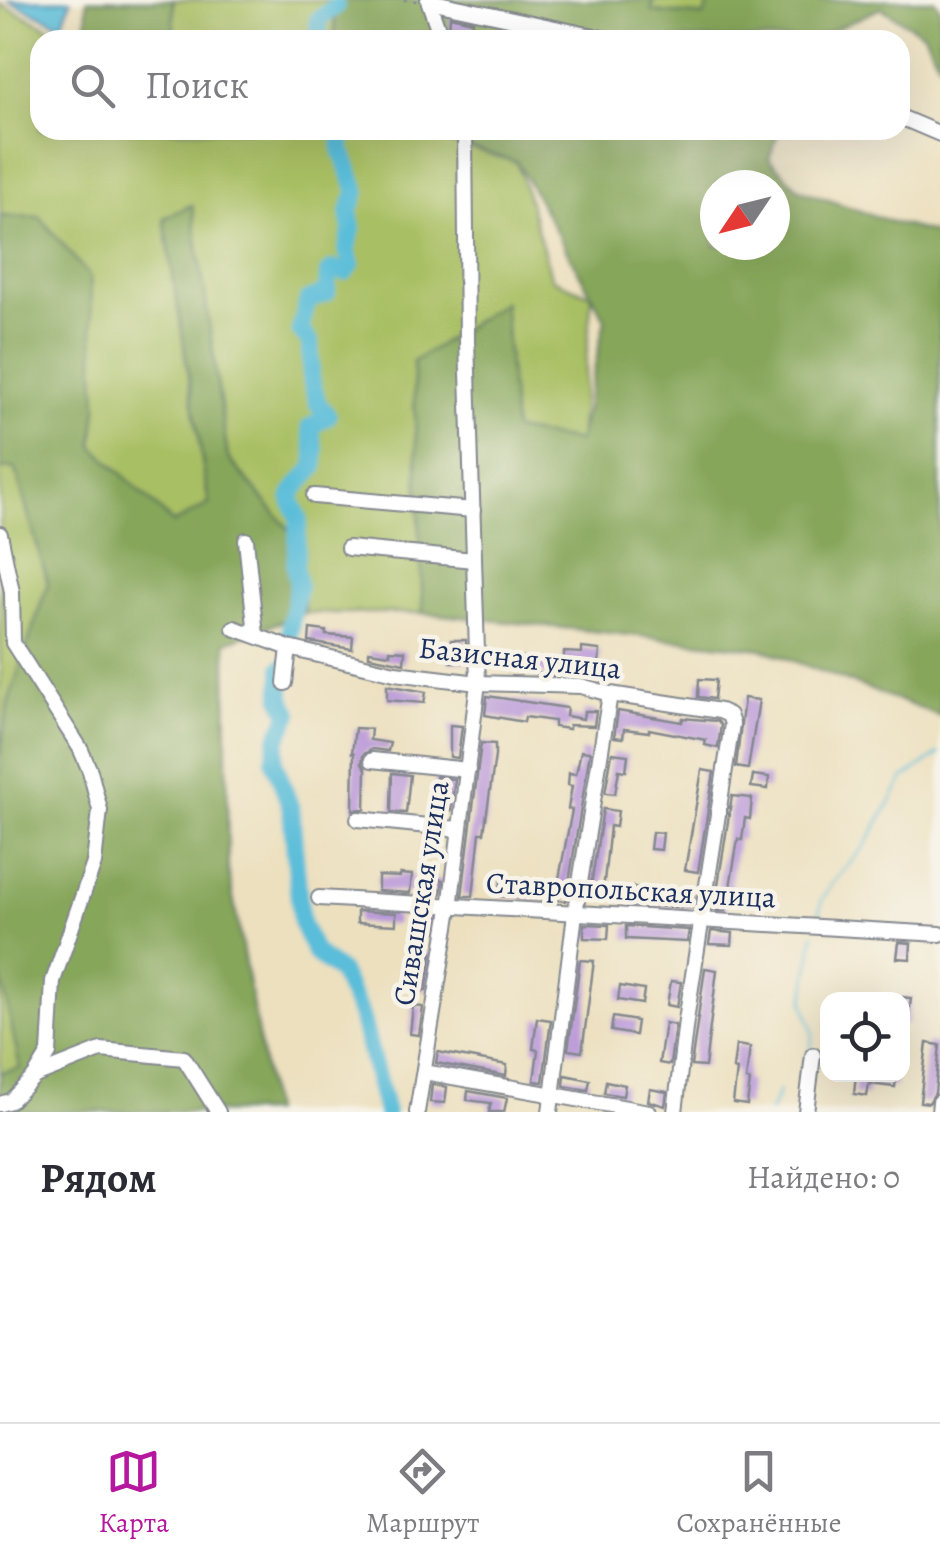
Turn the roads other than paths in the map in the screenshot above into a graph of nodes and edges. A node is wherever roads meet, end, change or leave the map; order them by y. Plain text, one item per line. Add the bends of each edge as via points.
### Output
1 (428, 0) edge
2 (438, 30) edge
3 (565, 30) edge
4 (910, 121) edge
5 (940, 134) edge
6 (465, 140) edge
7 (314, 496) dead end
8 (472, 510) junction
9 (0, 534) edge
10 (246, 540) dead end
11 (348, 548) dead end
12 (474, 560) junction
13 (234, 628) dead end
14 (256, 635) junction
15 (288, 648) junction
16 (285, 683) dead end
17 (478, 683) junction
18 (610, 694) junction
19 (372, 760) dead end
20 (468, 770) junction
21 (358, 819) dead end
22 (458, 830) junction
23 (319, 898) dead end
24 (450, 908) junction
25 (575, 914) junction
26 (702, 920) junction
27 (940, 934) edge
28 (813, 1055) dead end
29 (424, 1072) junction
30 (35, 1076) junction
31 (552, 1094) junction
32 (940, 1102) edge
33 (0, 1104) edge
34 (218, 1112) edge
35 (417, 1112) edge
36 (550, 1112) edge
37 (650, 1112) edge
38 (675, 1112) edge
39 (806, 1112) edge
40 (938, 1112) edge

1 - 2 street
1 - 3 street
4 - 5 street
6 - 8 street, Сивашская улица
7 - 8 street
8 - 12 street, Сивашская улица
9 - 30 street via 12,592 13,643 80,748 100,810 94,864 52,981 48,1053
10 - 14 street
11 - 12 street
12 - 17 street, Сивашская улица
13 - 14 street, Базисная улица
14 - 15 street, Базисная улица
15 - 16 street
15 - 17 street, Базисная улица via 395,673
17 - 18 street, Базисная улица via 581,686
17 - 20 street, Сивашская улица
18 - 25 street
18 - 26 street, Базисная улица via 729,716
19 - 20 street
20 - 22 street, Сивашская улица
21 - 22 street
22 - 24 street, Сивашская улица
23 - 24 street, Ставропольская улица
24 - 25 street, Ставропольская улица
24 - 29 street, Сивашская улица
25 - 26 street, Ставропольская улица
25 - 31 street
26 - 27 street, Ставропольская улица
26 - 38 street
28 - 39 street
29 - 31 street
29 - 35 street, Сивашская улица
30 - 33 street
30 - 34 street via 100,1050 184,1058
31 - 36 street
31 - 37 street
32 - 40 street

